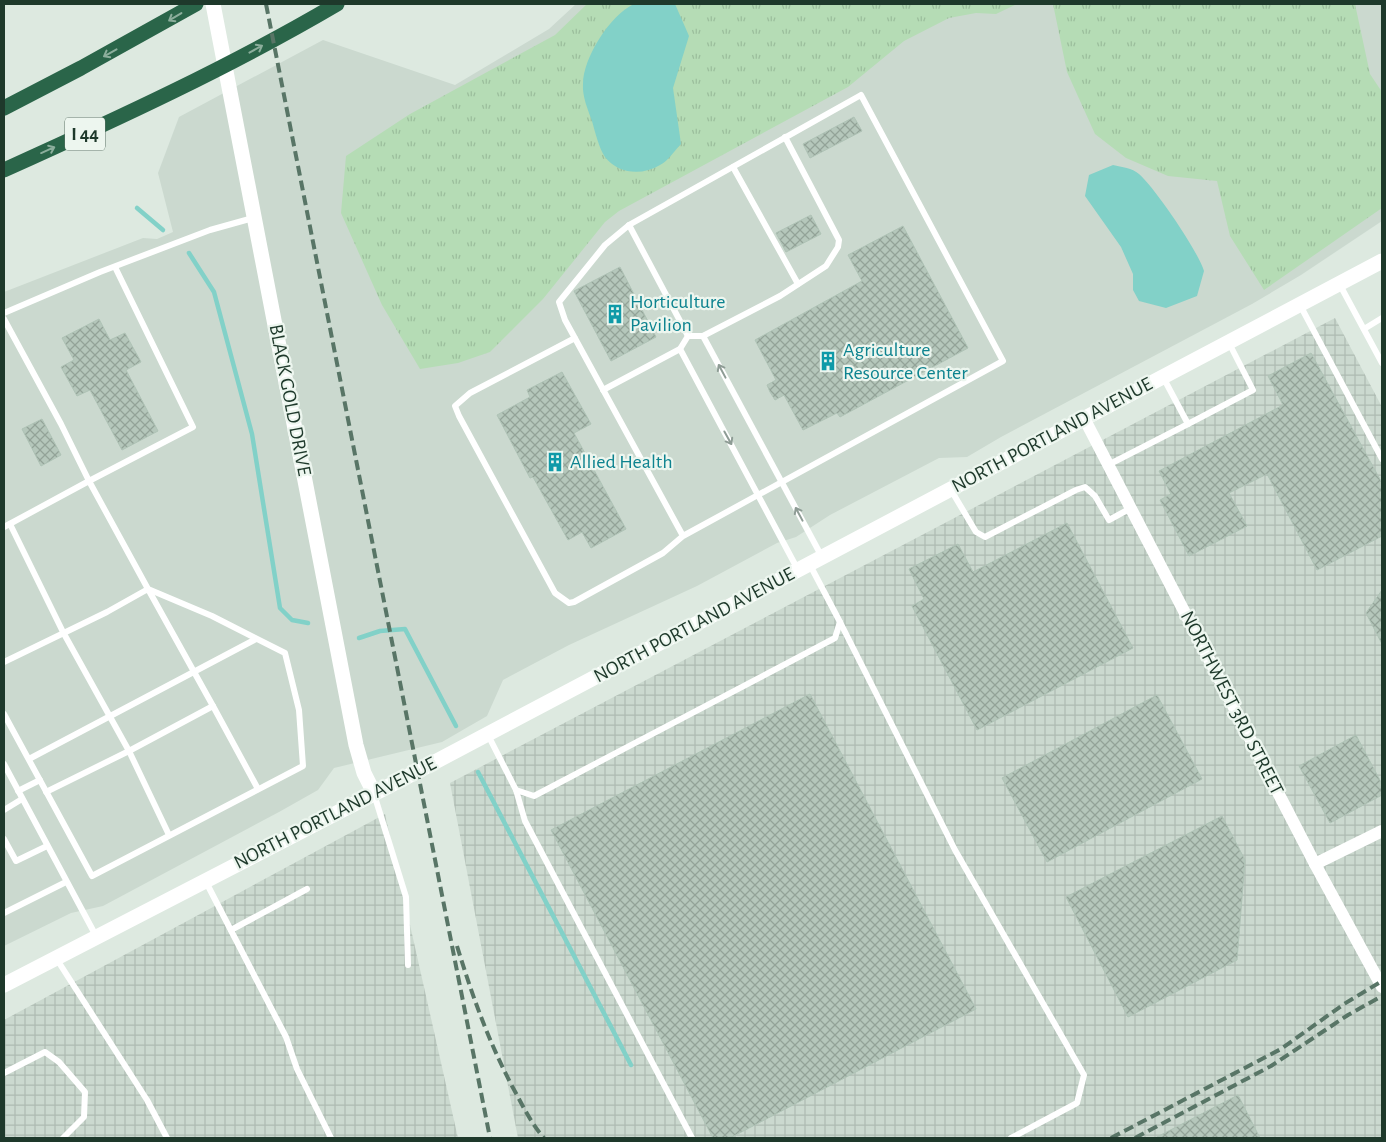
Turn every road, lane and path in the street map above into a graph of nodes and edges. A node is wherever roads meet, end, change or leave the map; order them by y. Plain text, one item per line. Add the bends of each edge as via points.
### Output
1 (196, 4) edge
2 (213, 4) edge
3 (337, 4) edge
4 (4, 108) edge
5 (786, 137) junction
6 (733, 167) junction
7 (4, 170) edge
8 (254, 217) junction
9 (629, 226) junction
10 (1382, 261) edge
11 (115, 266) junction
12 (798, 284) junction
13 (1339, 284) junction
14 (1300, 304) junction
15 (4, 313) edge
16 (1382, 318) edge
17 (4, 319) edge
18 (1364, 328) junction
19 (688, 336) junction
20 (703, 336) junction
21 (575, 338) junction
22 (1228, 342) junction
23 (680, 349) junction
24 (1382, 362) edge
25 (1163, 377) junction
26 (603, 390) junction
27 (1084, 418) junction
28 (1188, 424) junction
29 (1382, 459) edge
30 (1108, 465) junction
31 (89, 481) junction
32 (782, 481) junction
33 (950, 489) junction
34 (759, 494) junction
35 (1131, 508) junction
36 (7, 525) edge
37 (683, 536) junction
38 (810, 563) junction
39 (148, 589) junction
40 (840, 622) junction
41 (63, 632) junction
42 (256, 639) junction
43 (4, 662) edge
44 (193, 672) junction
45 (213, 706) junction
46 (4, 714) edge
47 (109, 717) junction
48 (487, 734) junction
49 (128, 751) junction
50 (29, 759) junction
51 (4, 764) edge
52 (40, 780) junction
53 (258, 789) junction
54 (516, 790) junction
55 (18, 791) junction
56 (46, 792) junction
57 (374, 793) junction
58 (22, 799) junction
59 (4, 810) edge
60 (1382, 831) edge
61 (169, 834) junction
62 (4, 838) edge
63 (47, 846) junction
64 (1315, 864) junction
65 (205, 881) junction
66 (66, 882) junction
67 (307, 889) dead end
68 (4, 914) edge
69 (231, 930) junction
70 (96, 937) junction
71 (56, 958) junction
72 (408, 965) dead end
73 (4, 986) edge
74 (1382, 987) edge
75 (4, 1073) edge
76 (63, 1138) edge
77 (166, 1138) edge
78 (331, 1138) edge
79 (692, 1138) edge
80 (1011, 1138) edge

1 -> 4 highway
2 - 8 main road, BLACK GOLD DRIVE
7 -> 3 highway, I 44 via 166,95
5 - 6 lane
5 - 12 lane via 839,240 835,254 826,266
5 - 32 lane via 861,95 1003,361
6 - 9 lane
6 - 12 lane
8 - 11 lane
8 - 57 main road, BLACK GOLD DRIVE via 356,745
9 - 19 lane
9 - 21 lane via 605,245 559,302
10 - 13 main road, NORTH PORTLAND AVENUE
11 - 15 lane
11 - 31 lane via 193,427
12 - 20 lane
13 - 14 main road, NORTH PORTLAND AVENUE
13 - 18 lane
14 - 22 main road, NORTH PORTLAND AVENUE
14 - 29 lane
16 - 18 lane
17 - 31 lane
18 - 24 lane
19 - 20 lane
19 - 23 lane
32 -> 20 lane
21 - 26 lane
21 - 37 lane via 470,393 455,406 550,584 563,600 574,602 663,553
22 - 25 main road, NORTH PORTLAND AVENUE
22 - 28 lane via 1254,390
23 - 26 lane
23 -> 34 lane
25 - 27 main road, NORTH PORTLAND AVENUE
25 - 28 lane
26 - 37 lane
27 - 30 street, NORTHWEST 3RD STREET
27 - 33 main road, NORTH PORTLAND AVENUE
28 - 30 lane
30 - 35 street, NORTHWEST 3RD STREET
31 - 36 lane
31 - 39 lane
32 - 34 lane
38 -> 32 lane
33 - 35 lane via 976,532 985,537 1085,487 1095,496 1109,520
33 - 38 main road, NORTH PORTLAND AVENUE
34 - 37 lane
34 - 38 lane
35 - 64 street, NORTHWEST 3RD STREET
36 - 41 lane
38 - 40 lane
38 - 48 main road, NORTH PORTLAND AVENUE
39 - 41 lane
39 - 42 lane
39 - 44 lane
40 - 54 lane via 835,638 534,796
40 - 80 lane via 954,850 1084,1075 1077,1103
41 - 43 lane
41 - 47 lane
42 - 44 lane
42 - 53 lane via 285,654 299,710 303,766
44 - 45 lane
44 - 47 lane
45 - 49 lane
45 - 53 lane
46 - 50 lane
47 - 49 lane
47 - 50 lane
48 - 54 lane
48 - 57 main road, NORTH PORTLAND AVENUE
49 - 56 lane
49 - 61 lane
50 - 52 lane
51 - 55 lane
52 - 55 lane
52 - 56 lane
53 - 61 lane
54 - 79 lane via 525,821
55 - 58 lane
56 - 61 lane via 92,876
57 - 65 main road, NORTH PORTLAND AVENUE
57 - 72 lane via 406,897
58 - 59 lane
58 - 63 lane
60 - 64 street
62 - 63 lane via 16,861
63 - 66 lane
64 - 74 street, NORTHWEST 3RD STREET
65 - 69 lane
65 - 70 main road, NORTH PORTLAND AVENUE
66 - 68 lane
66 - 70 lane
67 - 69 lane
69 - 78 lane via 286,1037 297,1069
70 - 71 main road, NORTH PORTLAND AVENUE
71 - 73 main road, NORTH PORTLAND AVENUE
71 - 77 lane via 147,1100
75 - 76 lane via 45,1052 60,1062 85,1092 84,1117

